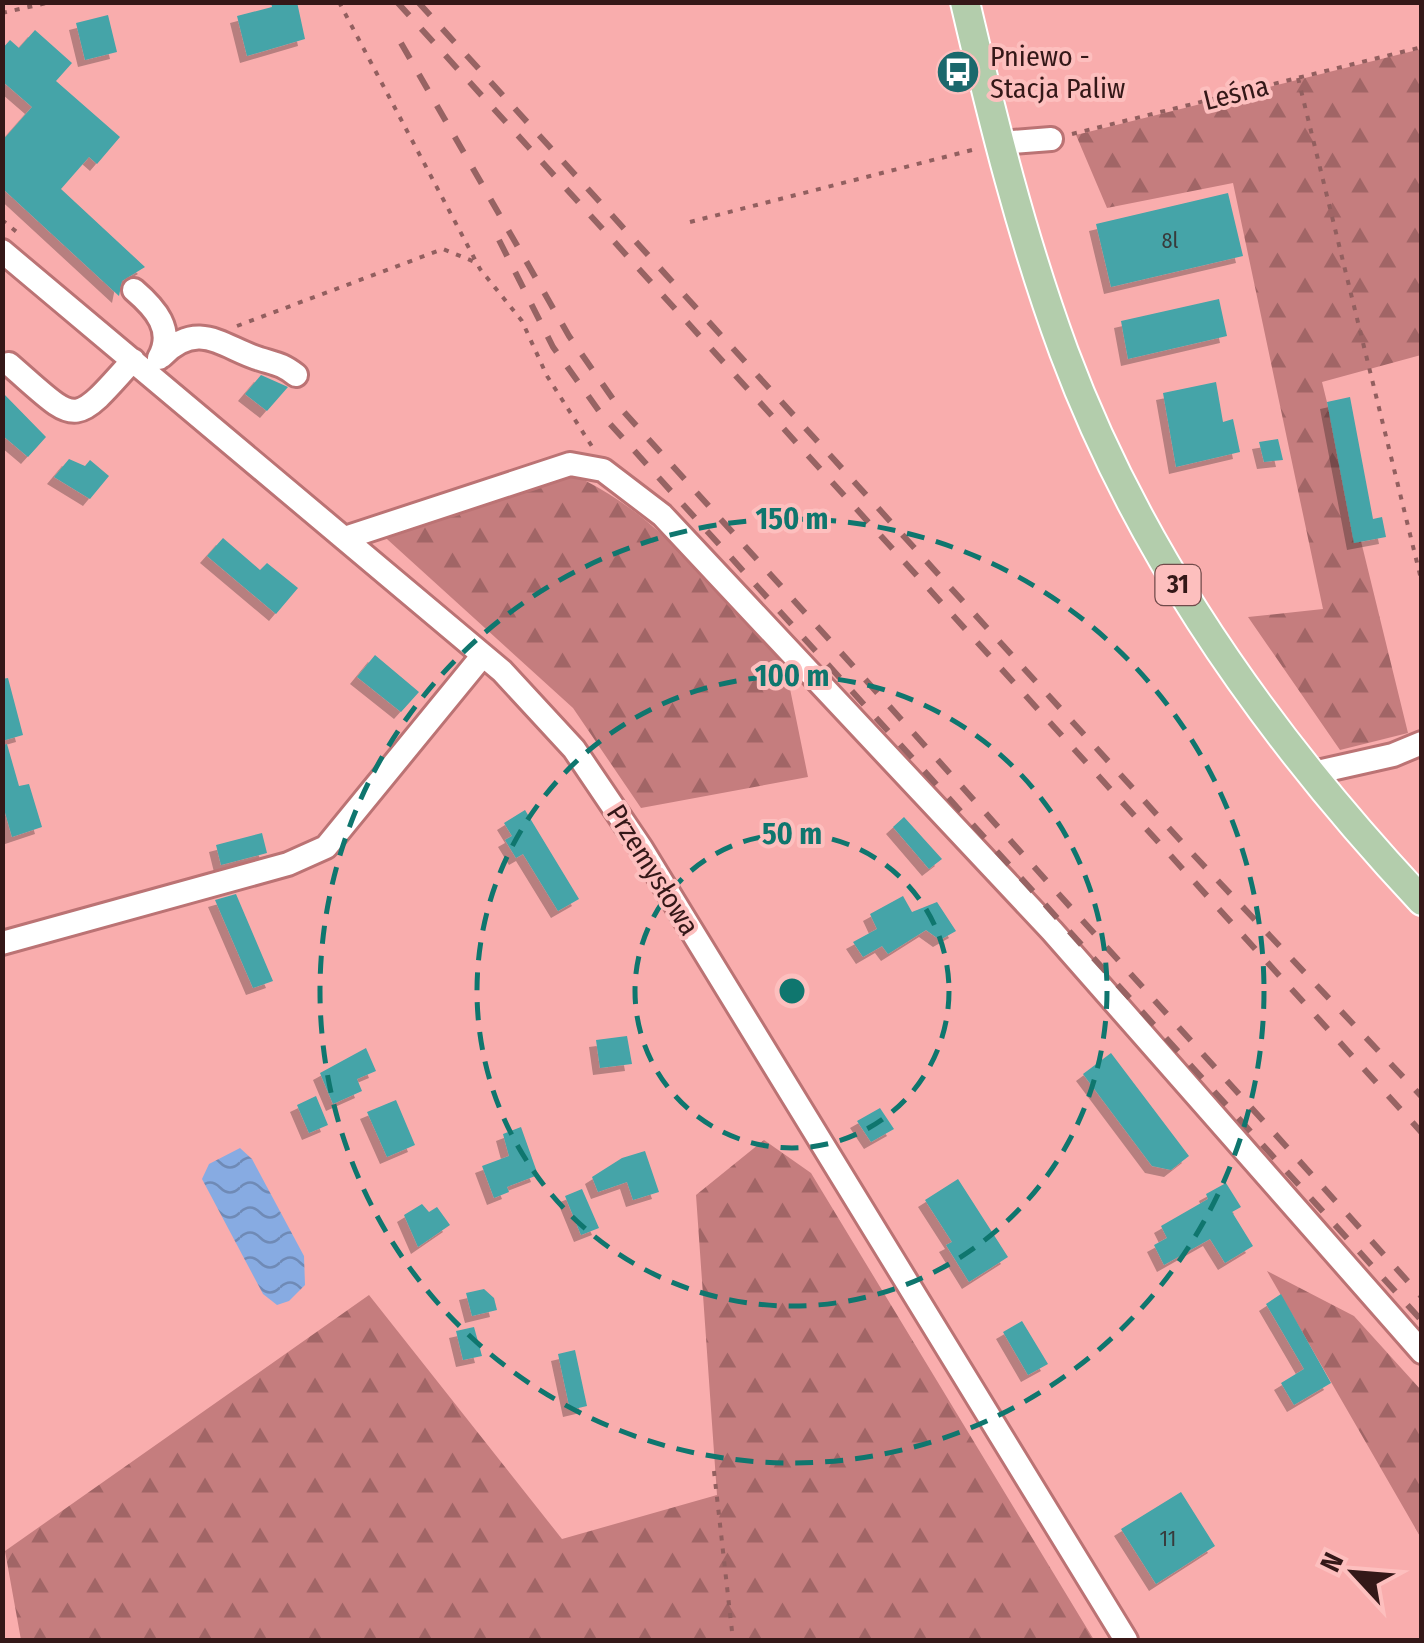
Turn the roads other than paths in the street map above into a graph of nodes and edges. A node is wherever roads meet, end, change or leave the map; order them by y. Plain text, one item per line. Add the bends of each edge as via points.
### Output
1 (966, 2) edge
2 (1051, 138) road end
3 (1000, 143) junction
4 (2, 250) edge
5 (134, 290) dead end
6 (147, 363) junction
7 (9, 364) dead end
8 (296, 375) dead end
9 (344, 538) junction
10 (483, 654) junction
11 (1422, 743) edge
12 (1313, 778) junction
13 (1422, 902) edge
14 (2, 942) edge
15 (1422, 1352) edge
16 (1126, 1640) edge

1 - 3 main road, 31
2 - 3 street
3 - 12 main road, 31 via 1040,283 1110,460 1221,654
4 - 6 street, Przemysłowa
5 - 6 street via 166,334
6 - 7 street via 78,412 57,405
6 - 8 street via 174,346 210,338 276,360
6 - 9 street, Przemysłowa
9 - 10 street, Przemysłowa
9 - 15 street via 570,464 604,470 662,515 876,740
10 - 14 street via 326,847 288,864
10 - 16 street, Przemysłowa via 557,729 614,806
11 - 12 street
12 - 13 main road, 31

